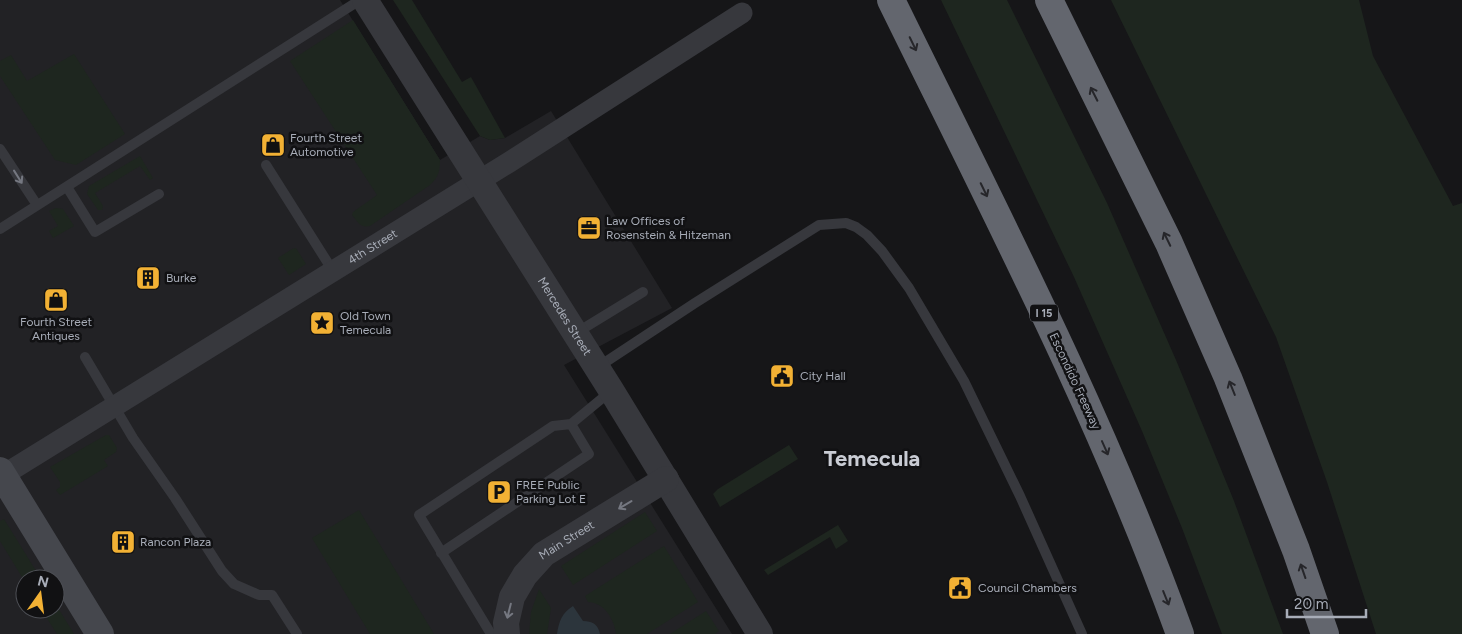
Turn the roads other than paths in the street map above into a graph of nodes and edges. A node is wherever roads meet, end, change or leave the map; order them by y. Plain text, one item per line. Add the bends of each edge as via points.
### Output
1 (360, 0) edge
2 (365, 0) edge
3 (891, 0) edge
4 (1049, 0) edge
5 (742, 13) dead end
6 (0, 149) edge
7 (266, 165) dead end
8 (479, 180) junction
9 (67, 186) junction
10 (159, 194) dead end
11 (37, 206) junction
12 (0, 229) edge
13 (333, 271) junction
14 (643, 292) dead end
15 (575, 334) junction
16 (85, 357) dead end
17 (597, 368) junction
18 (611, 390) junction
19 (114, 406) junction
20 (571, 424) junction
21 (1, 474) edge
22 (666, 480) junction
23 (442, 552) junction
24 (757, 633) edge
25 (100, 634) edge
26 (297, 634) edge
27 (491, 634) edge
28 (506, 634) edge
29 (1082, 634) edge
30 (1180, 634) edge
31 (1325, 634) edge

1 - 9 lane
2 - 8 street, Mercedes Street
3 -> 30 highway, Escondido Freeway / I 15 via 1109,454
31 -> 4 highway via 1296,550 1220,360 1169,243
5 - 8 street, 4th Street
6 -> 11 lane
7 - 13 lane
8 - 13 street, 4th Street
8 - 15 street, Mercedes Street
9 - 10 lane via 95,232
9 - 11 lane
11 - 12 lane
13 - 19 street, 4th Street
14 - 15 lane
15 - 17 street, Mercedes Street
16 - 19 lane
17 - 18 street, Mercedes Street
17 - 29 lane via 819,225 846,223 856,227 882,251 909,288 964,381
18 - 20 lane
18 - 22 street, Mercedes Street
19 - 21 street, 4th Street
19 - 26 lane via 222,571 234,584 259,595 272,595
20 - 23 lane via 589,454
20 - 23 lane via 553,426 419,515
21 - 25 main road
22 - 24 street, Mercedes Street
22 -> 28 street, Main Street via 544,554 524,575 512,597
23 - 27 lane

